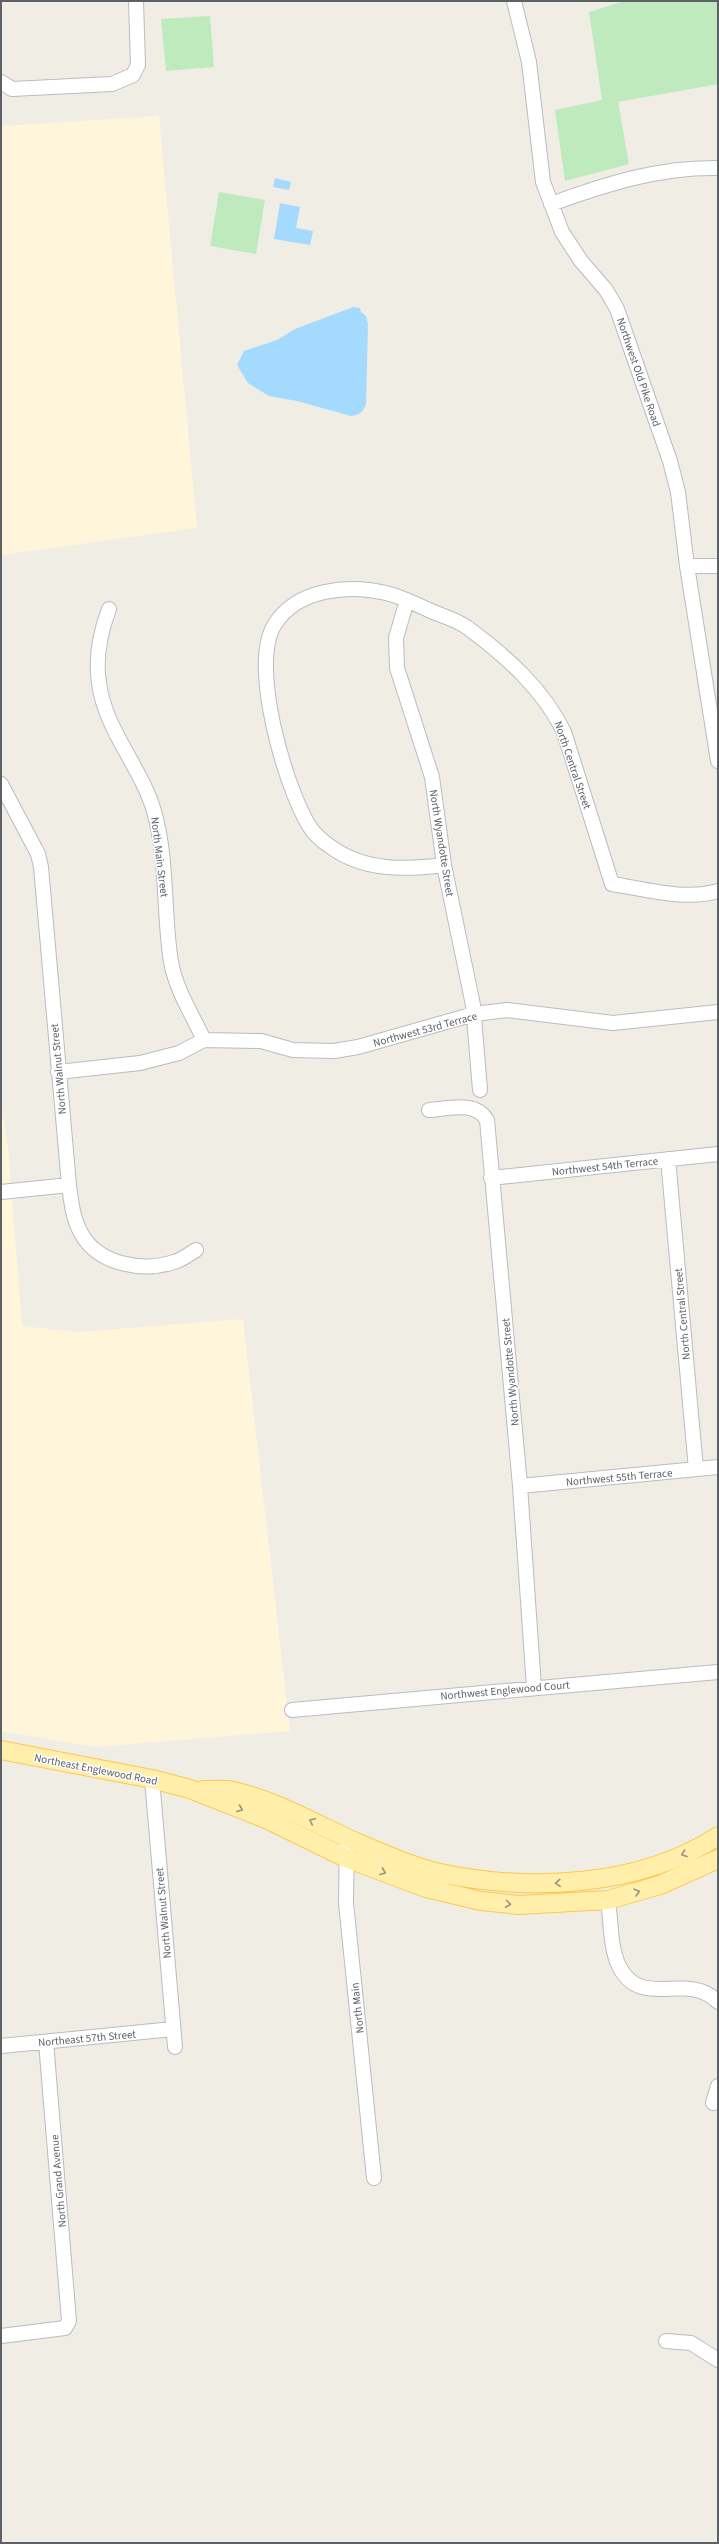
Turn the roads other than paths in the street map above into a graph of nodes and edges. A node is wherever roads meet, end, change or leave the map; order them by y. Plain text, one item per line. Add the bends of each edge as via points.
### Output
1 (136, 1) edge
2 (514, 1) edge
3 (1, 82) edge
4 (718, 168) edge
5 (551, 204) junction
6 (687, 566) junction
7 (718, 566) edge
8 (407, 600) junction
9 (109, 609) dead end
10 (718, 762) edge
11 (1, 784) edge
12 (444, 865) junction
13 (718, 891) edge
14 (718, 1012) edge
15 (474, 1014) junction
16 (204, 1040) junction
17 (58, 1072) junction
18 (480, 1090) dead end
19 (429, 1110) dead end
20 (718, 1154) edge
21 (668, 1160) junction
22 (491, 1178) junction
23 (69, 1185) junction
24 (1, 1192) edge
25 (196, 1250) dead end
26 (718, 1467) edge
27 (696, 1469) junction
28 (520, 1486) junction
29 (718, 1672) edge
30 (534, 1687) junction
31 (292, 1710) dead end
32 (1, 1750) edge
33 (152, 1779) junction
34 (190, 1789) junction
35 (718, 1836) edge
36 (347, 1838) junction
37 (346, 1858) junction
38 (718, 1859) edge
39 (608, 1900) junction
40 (718, 2002) edge
41 (173, 2029) junction
42 (46, 2042) junction
43 (1, 2046) edge
44 (175, 2048) dead end
45 (718, 2086) edge
46 (712, 2103) dead end
47 (374, 2178) dead end
48 (1, 2336) edge
49 (666, 2341) dead end
50 (718, 2360) edge

1 - 3 street via 138,65 133,75 112,84 12,89
2 - 5 street, Northwest Old Pike Road via 529,62 543,182
4 - 5 street via 651,173 608,184
5 - 6 street, Northwest Old Pike Road via 562,232 581,261 606,290 617,309 670,461 678,492
6 - 7 street
6 - 10 street, Northwest Old Pike Road
8 - 12 street, North Wyandotte Street via 396,638 397,668 432,777
8 - 12 street, North Central Street via 373,590 352,589 311,596 293,605 275,624 267,643 268,691 280,752 290,785 308,826 319,837 345,855 366,864 406,870
8 - 13 street, North Central Street via 467,626 522,673 543,696 564,732 612,884 670,893
9 - 16 street, North Main Street via 101,631 98,652 101,695 108,716 145,787 154,811 160,843 171,962 180,992
11 - 17 street, North Walnut Street via 38,854
12 - 15 street, North Wyandotte Street
14 - 15 street, Northwest 53rd Terrace via 613,1023 563,1019 526,1011 507,1010
15 - 16 street, Northwest 53rd Terrace via 358,1047 334,1051 293,1050 261,1041
15 - 18 street, North Wyandotte Street
16 - 17 street via 179,1053 140,1063
17 - 23 street, North Walnut Street
19 - 22 street, North Wyandotte Street via 467,1107 483,1115 486,1120
20 - 21 street, Northwest 54th Terrace
21 - 22 street, Northwest 54th Terrace
21 - 27 street, North Central Street
22 - 28 street, North Wyandotte Street
23 - 24 street
23 - 25 street, North Walnut Street via 73,1210 81,1234 94,1248 109,1258 133,1266 155,1266 175,1262
26 - 27 street, Northwest 55th Terrace
27 - 28 street, Northwest 55th Terrace
28 - 30 street, North Wyandotte Street
29 - 30 street, Northwest Englewood Court
30 - 31 street, Northwest Englewood Court
32 - 33 main road, Northeast Englewood Road
33 - 34 main road, Northeast Englewood Road
33 - 41 street, North Walnut Street
36 -> 34 main road, Northeast Englewood Road via 265,1800 232,1790
34 -> 37 main road, Northeast Englewood Road via 266,1819
35 -> 36 main road, Northeast Englewood Road via 699,1848 644,1869 577,1882 539,1884 496,1882 439,1873
36 - 37 street, North Main
37 -> 39 main road, Northeast Englewood Road via 426,1888 481,1901 519,1905
37 - 47 street, North Main via 346,1903
39 -> 38 main road, Northeast Englewood Road via 660,1886
39 - 40 street via 616,1957 628,1978 638,1986 648,1989 691,1987
41 - 42 street, Northeast 57th Street
41 - 44 street, North Walnut Street
42 - 43 street, Northeast 57th Street
42 - 48 street, North Grand Avenue via 69,2321 65,2328
45 - 46 street
49 - 50 street via 691,2343

